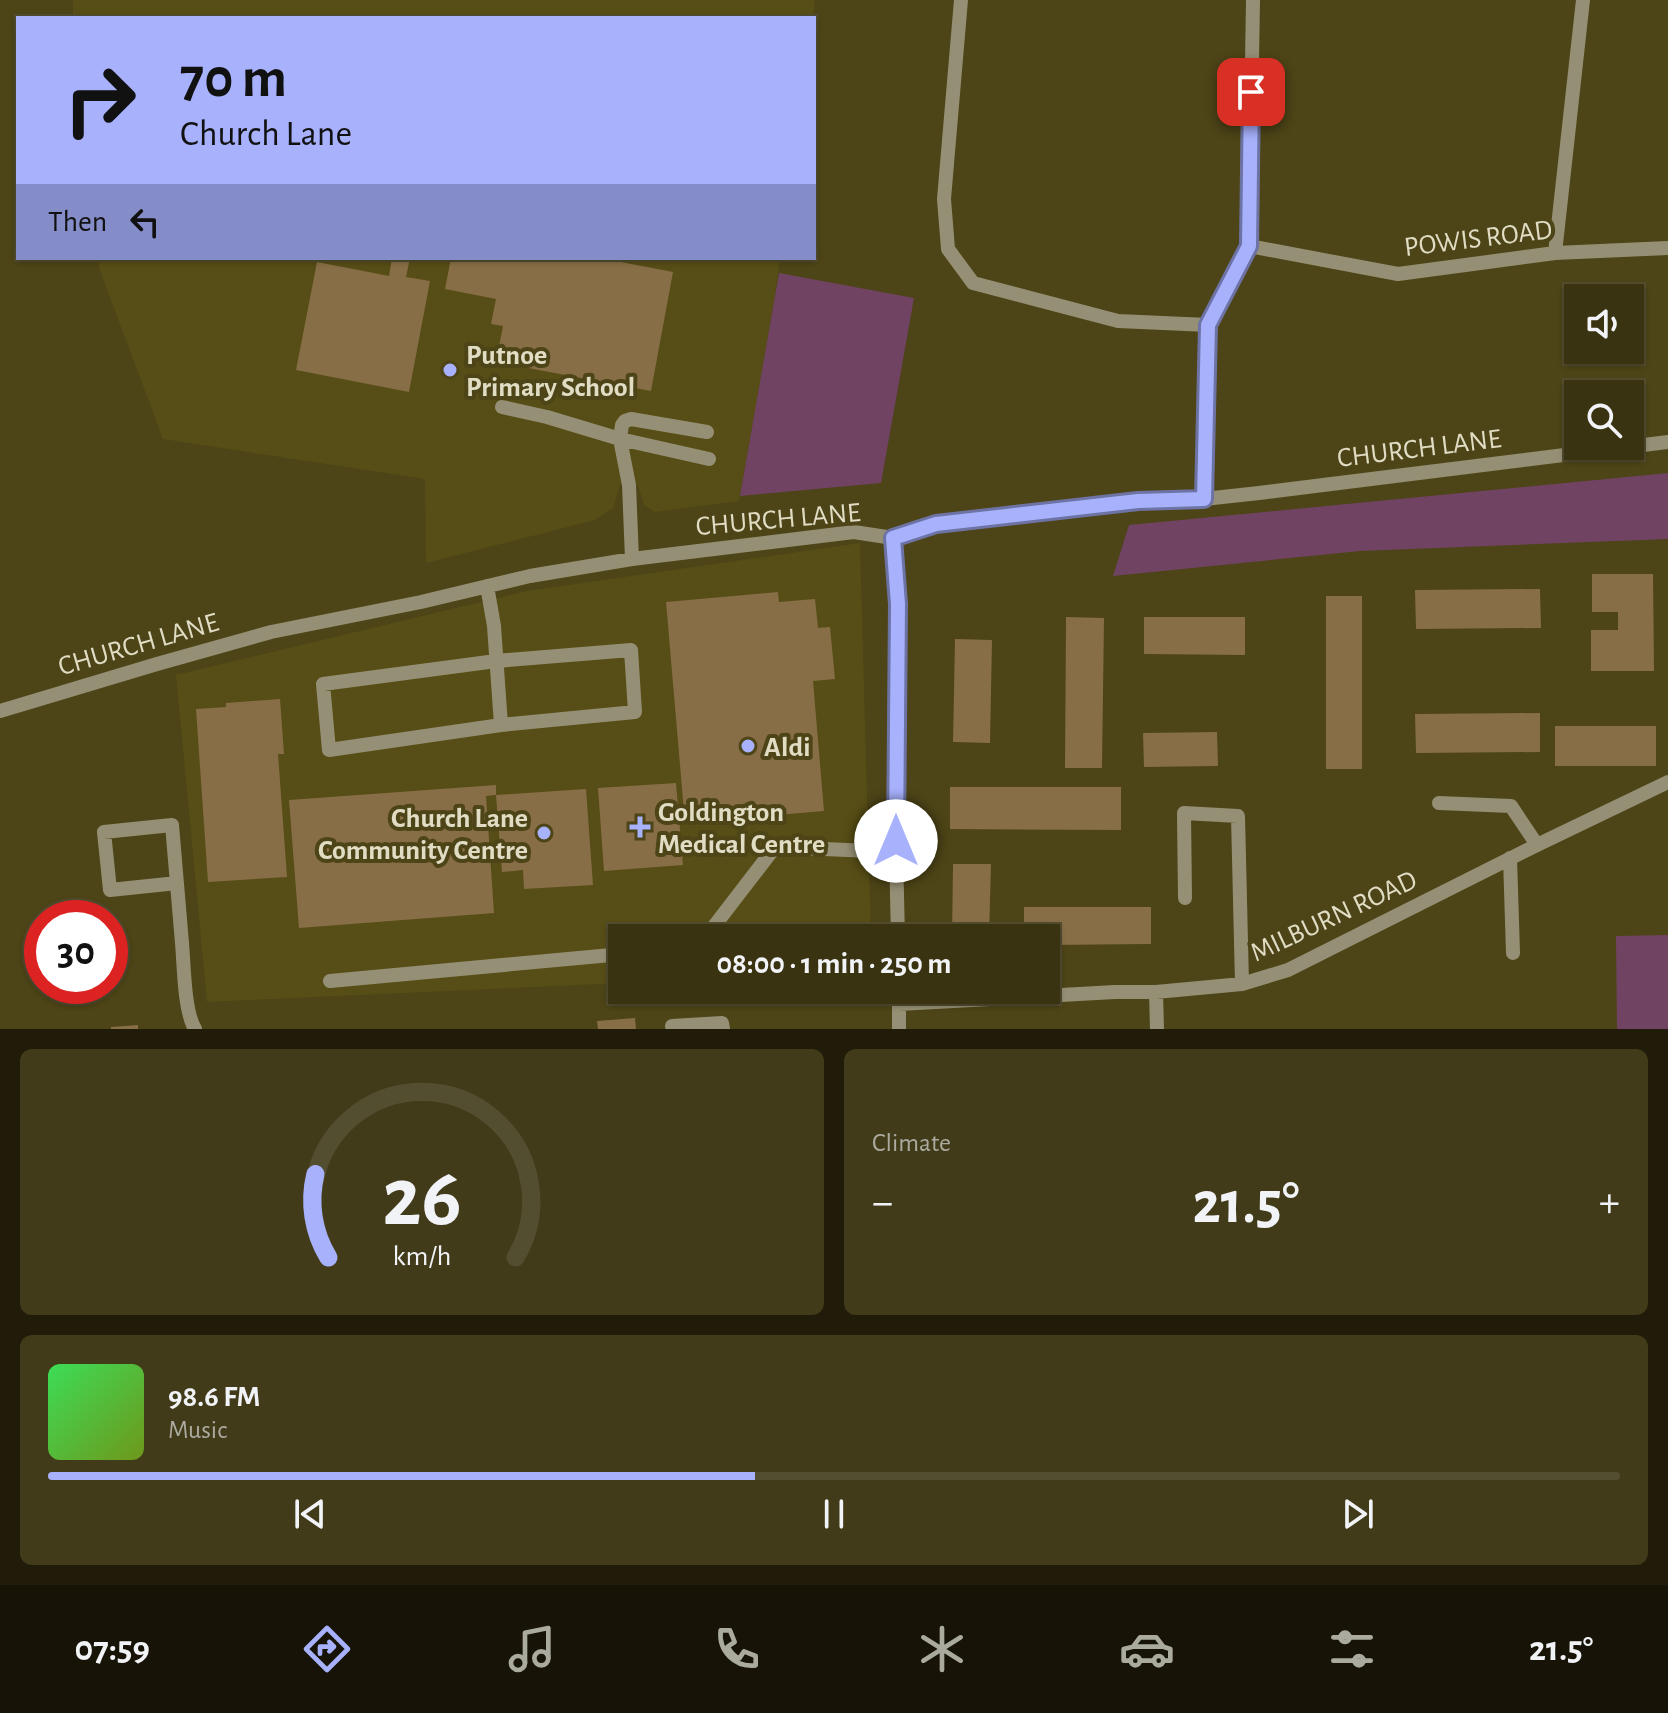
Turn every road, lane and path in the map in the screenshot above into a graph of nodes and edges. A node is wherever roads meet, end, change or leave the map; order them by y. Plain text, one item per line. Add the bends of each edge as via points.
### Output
1 (961, 0) edge
2 (1253, 0) edge
3 (1583, 0) edge
4 (1249, 246) junction
5 (1668, 248) edge
6 (1555, 253) junction
7 (1208, 325) junction
8 (502, 407) dead end
9 (707, 432) dead end
10 (620, 439) junction
11 (1668, 442) edge
12 (709, 459) dead end
13 (1204, 499) junction
14 (893, 538) junction
15 (632, 559) junction
16 (487, 586) junction
17 (496, 661) junction
18 (0, 711) edge
19 (501, 725) junction
20 (1668, 782) edge
21 (1439, 803) dead end
22 (1537, 845) junction
23 (896, 852) junction
24 (1510, 858) junction
25 (177, 883) junction
26 (1185, 898) dead end
27 (716, 924) edge
28 (898, 924) edge
29 (1513, 953) dead end
30 (608, 955) edge
31 (330, 981) dead end
32 (1242, 984) junction
33 (1156, 992) junction
34 (1060, 993) edge
35 (899, 1004) edge
36 (672, 1026) dead end
37 (195, 1029) edge
38 (723, 1029) edge
39 (899, 1029) edge
40 (1157, 1029) edge

1 - 7 street via 944,199 948,249 973,283 1118,321
2 - 4 street
3 - 6 street
4 - 6 street, POWIS ROAD via 1398,274
4 - 7 street
5 - 6 street, POWIS ROAD
7 - 13 street
8 - 10 street
9 - 10 street via 631,419 622,425
10 - 12 street
10 - 15 street via 629,485
11 - 13 street, CHURCH LANE
13 - 14 street, CHURCH LANE via 1138,501 936,524
14 - 15 street, CHURCH LANE via 854,532
14 - 23 street via 898,604
15 - 16 street, CHURCH LANE
16 - 17 street
16 - 18 street, CHURCH LANE via 271,632
17 - 19 street
17 - 19 street via 631,650 635,712
17 - 19 street via 323,684 329,750
20 - 22 street, MILBURN ROAD
21 - 22 street via 1511,806
22 - 24 street, MILBURN ROAD
23 - 27 street via 775,847
23 - 28 street
24 - 29 street
24 - 32 street, MILBURN ROAD via 1288,970
25 - 25 street via 172,825 104,832 110,890
25 - 37 street via 185,986
26 - 32 street via 1184,813 1238,816
30 - 31 street
32 - 33 street, MILBURN ROAD
33 - 34 street, MILBURN ROAD
33 - 40 street
35 - 39 street
36 - 38 street via 722,1023

